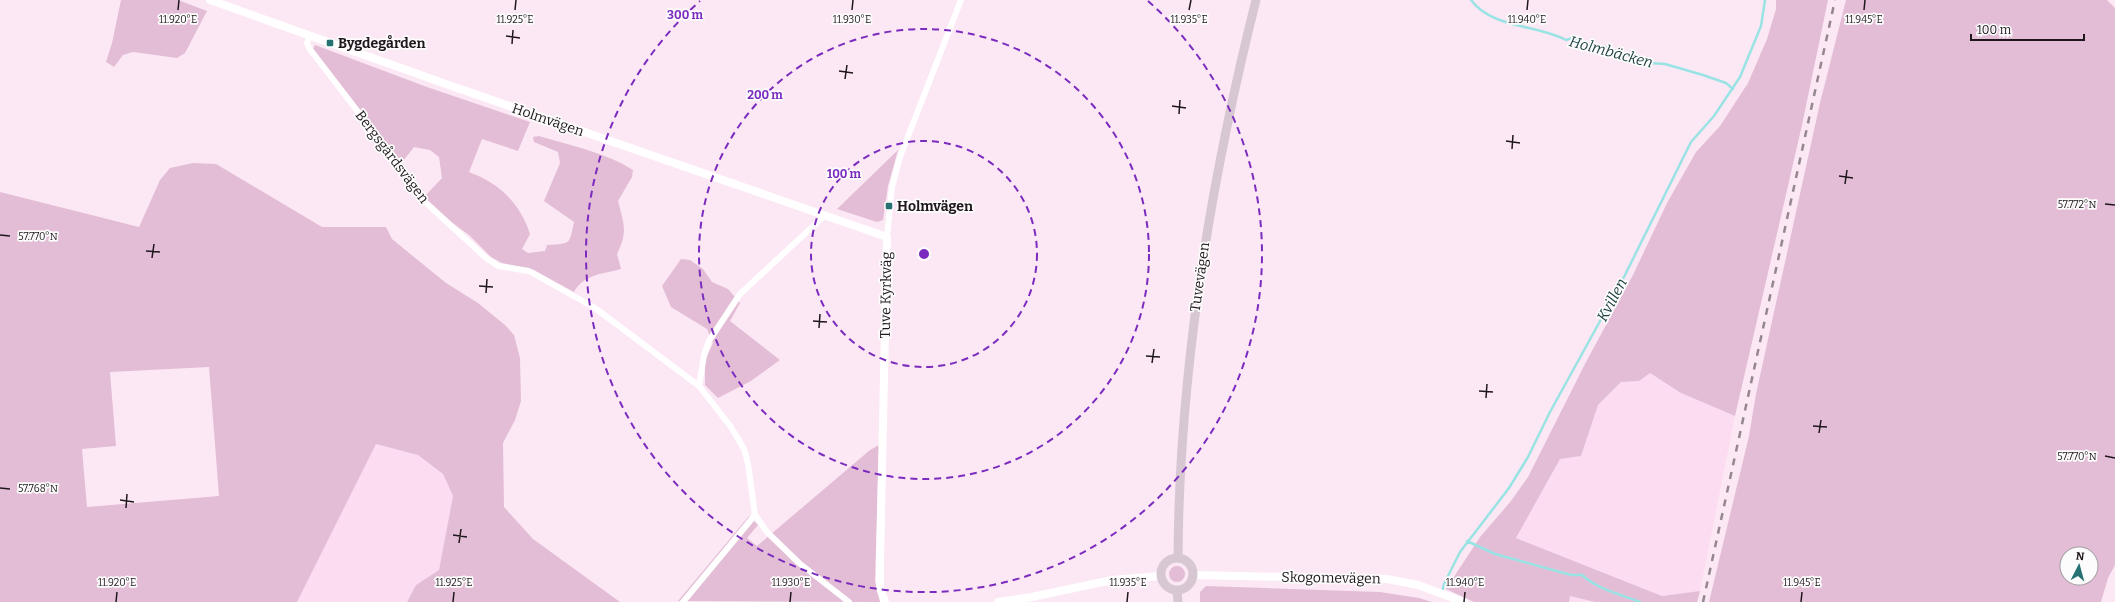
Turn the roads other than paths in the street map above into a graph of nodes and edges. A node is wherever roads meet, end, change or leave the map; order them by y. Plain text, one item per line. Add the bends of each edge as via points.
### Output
1 (210, 0) edge
2 (961, 0) edge
3 (1256, 0) edge
4 (310, 36) junction
5 (824, 216) junction
6 (887, 237) junction
7 (699, 386) junction
8 (754, 515) junction
9 (1178, 558) junction
10 (1193, 575) junction
11 (1161, 576) junction
12 (1177, 591) junction
13 (683, 602) edge
14 (849, 602) edge
15 (886, 602) edge
16 (998, 602) edge
17 (1178, 602) edge
18 (1464, 602) edge

1 - 4 street, Holmvägen
2 - 6 street, Tuve Kyrkväg via 900,158 892,186
3 - 9 main road, Tuvevägen via 1226,127 1196,298 1182,440
4 - 5 street, Holmvägen
4 - 7 street, Bergsgårdsvägen via 308,48 369,126 414,190 436,214 498,266 529,272 594,308
5 - 6 street, Holmvägen
5 - 7 street via 740,294 709,341
6 - 15 street, Tuve Kyrkväg via 880,562 880,588
7 - 8 street, Bergsgårdsvägen via 731,427 744,449
8 - 13 street
8 - 14 street, Bergsgårdsvägen via 767,532 799,563
9 - 10 main road via 1189,563
9 - 11 main road via 1165,563
10 - 12 main road via 1188,586
10 - 18 street, Skogomevägen via 1387,579 1418,585
11 - 12 main road via 1166,586
11 - 16 street via 1112,580
12 - 17 main road

